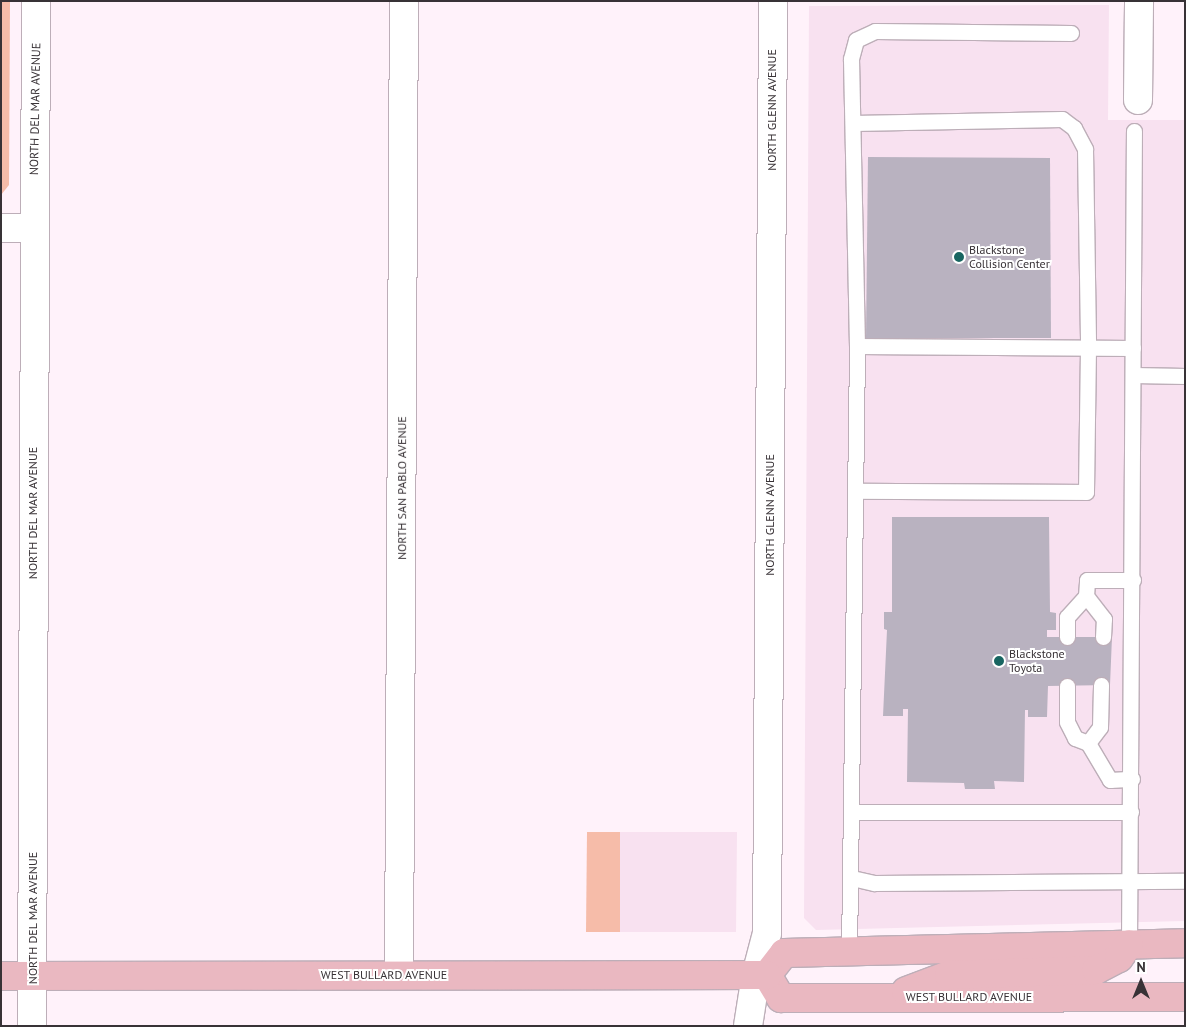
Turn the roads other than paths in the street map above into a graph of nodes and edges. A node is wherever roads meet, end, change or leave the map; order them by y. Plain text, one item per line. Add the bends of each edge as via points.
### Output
1 (36, 1) edge
2 (404, 1) edge
3 (773, 1) edge
4 (1139, 1) edge
5 (1071, 33) dead end
6 (1138, 100) dead end
7 (853, 122) junction
8 (1134, 131) dead end
9 (1, 228) edge
10 (34, 228) junction
11 (857, 346) junction
12 (1088, 348) junction
13 (1133, 348) junction
14 (1133, 375) junction
15 (1185, 376) edge
16 (857, 491) junction
17 (1133, 580) junction
18 (1086, 596) junction
19 (1067, 637) dead end
20 (1103, 637) dead end
21 (1101, 685) dead end
22 (1067, 686) dead end
23 (1088, 743) junction
24 (1132, 779) junction
25 (853, 812) junction
26 (1131, 812) junction
27 (852, 878) junction
28 (1130, 880) junction
29 (1185, 881) edge
30 (1185, 943) edge
31 (1129, 944) junction
32 (849, 953) junction
33 (399, 974) junction
34 (761, 975) junction
35 (1, 976) edge
36 (33, 976) junction
37 (1185, 997) edge
38 (888, 998) junction
39 (32, 1026) edge
40 (748, 1026) edge

1 - 10 street, NORTH DEL MAR AVENUE
2 - 33 street, NORTH SAN PABLO AVENUE
3 - 34 street, NORTH GLENN AVENUE via 767,933
4 - 6 street
5 - 7 lane via 875,31 856,40 851,59
7 - 11 lane
7 - 12 lane via 1062,119 1074,128 1085,149
8 - 13 lane
9 - 10 street
10 - 36 street, NORTH DEL MAR AVENUE
11 - 12 lane
11 - 16 lane
12 - 13 lane
12 - 16 lane via 1086,492
13 - 14 lane
14 - 15 lane
14 - 17 lane
16 - 25 lane
17 - 18 lane via 1087,580
17 - 24 lane
18 - 19 lane via 1067,617
18 - 20 lane via 1104,618
21 - 23 lane via 1100,727
22 - 23 lane via 1067,722 1075,738
23 - 24 lane via 1110,780
24 - 26 lane
25 - 26 lane
25 - 27 lane
26 - 28 lane
27 - 28 lane via 874,883
27 - 32 lane
28 - 29 lane
28 - 31 lane
30 - 31 main road
31 - 32 main road
31 - 38 main road via 1119,958 1096,970 949,975
32 - 34 main road via 784,953
33 - 34 main road, WEST BULLARD AVENUE
33 - 36 main road, WEST BULLARD AVENUE
34 - 38 main road, WEST BULLARD AVENUE via 781,998
34 - 40 street, NORTH GLENN AVENUE
35 - 36 main road, WEST BULLARD AVENUE
36 - 39 street, NORTH DEL MAR AVENUE
37 - 38 main road, WEST BULLARD AVENUE

